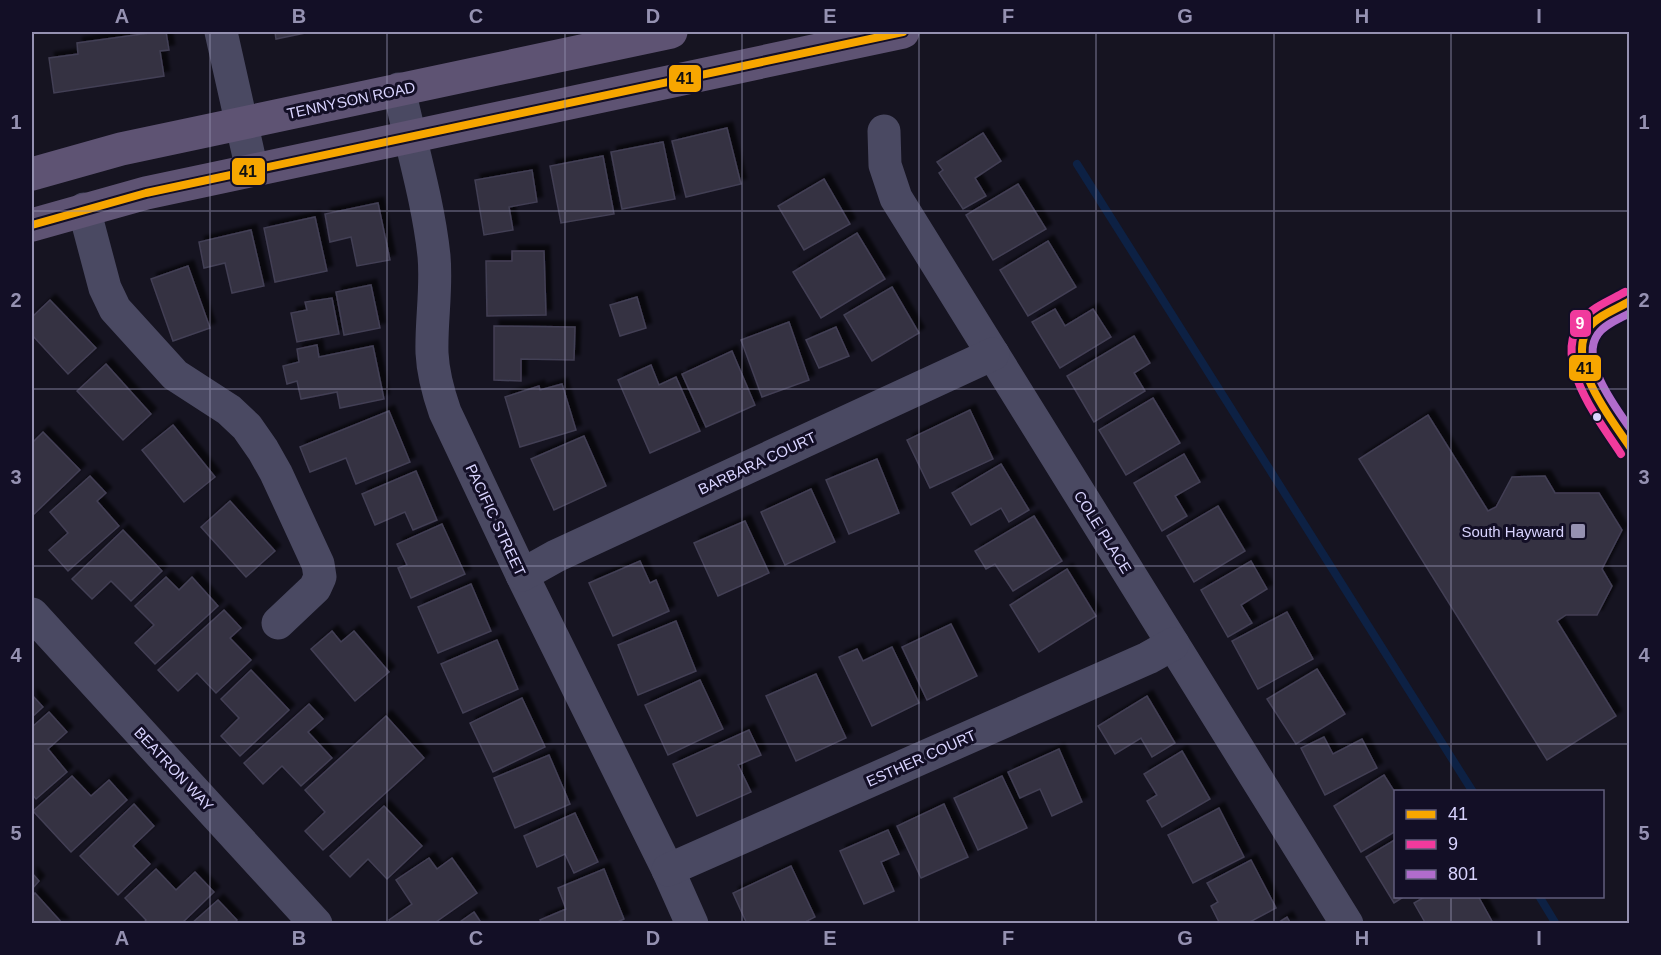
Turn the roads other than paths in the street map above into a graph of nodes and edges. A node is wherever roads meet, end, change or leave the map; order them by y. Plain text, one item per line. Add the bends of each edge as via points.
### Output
1 (221, 32) edge
2 (671, 32) edge
3 (903, 32) edge
4 (399, 89) junction
5 (241, 123) junction
6 (884, 131) dead end
7 (409, 137) junction
8 (252, 170) junction
9 (32, 174) edge
10 (84, 208) junction
11 (32, 225) edge
12 (993, 354) junction
13 (522, 575) junction
14 (32, 614) edge
15 (278, 623) dead end
16 (1173, 644) junction
17 (668, 870) junction
18 (316, 924) edge
19 (692, 924) edge
20 (1347, 924) edge

1 - 5 street
2 - 4 main road, TENNYSON ROAD
3 - 7 main road
4 - 5 main road, TENNYSON ROAD
4 - 7 street, PACIFIC STREET
5 - 8 street
5 - 9 main road, TENNYSON ROAD
6 - 12 street, COLE PLACE via 885,165 896,198
7 - 8 main road
7 - 13 street, PACIFIC STREET via 434,257 432,352 436,384 445,412
8 - 10 main road
10 - 11 main road
10 - 15 street via 105,288 115,309 175,375 229,410 246,427 263,450 318,564 320,577 315,588
12 - 13 street, BARBARA COURT
12 - 16 street, COLE PLACE
13 - 17 street, PACIFIC STREET
14 - 18 street, BEATRON WAY
16 - 17 street, ESTHER COURT
16 - 20 street, COLE PLACE
17 - 19 street, PACIFIC STREET

